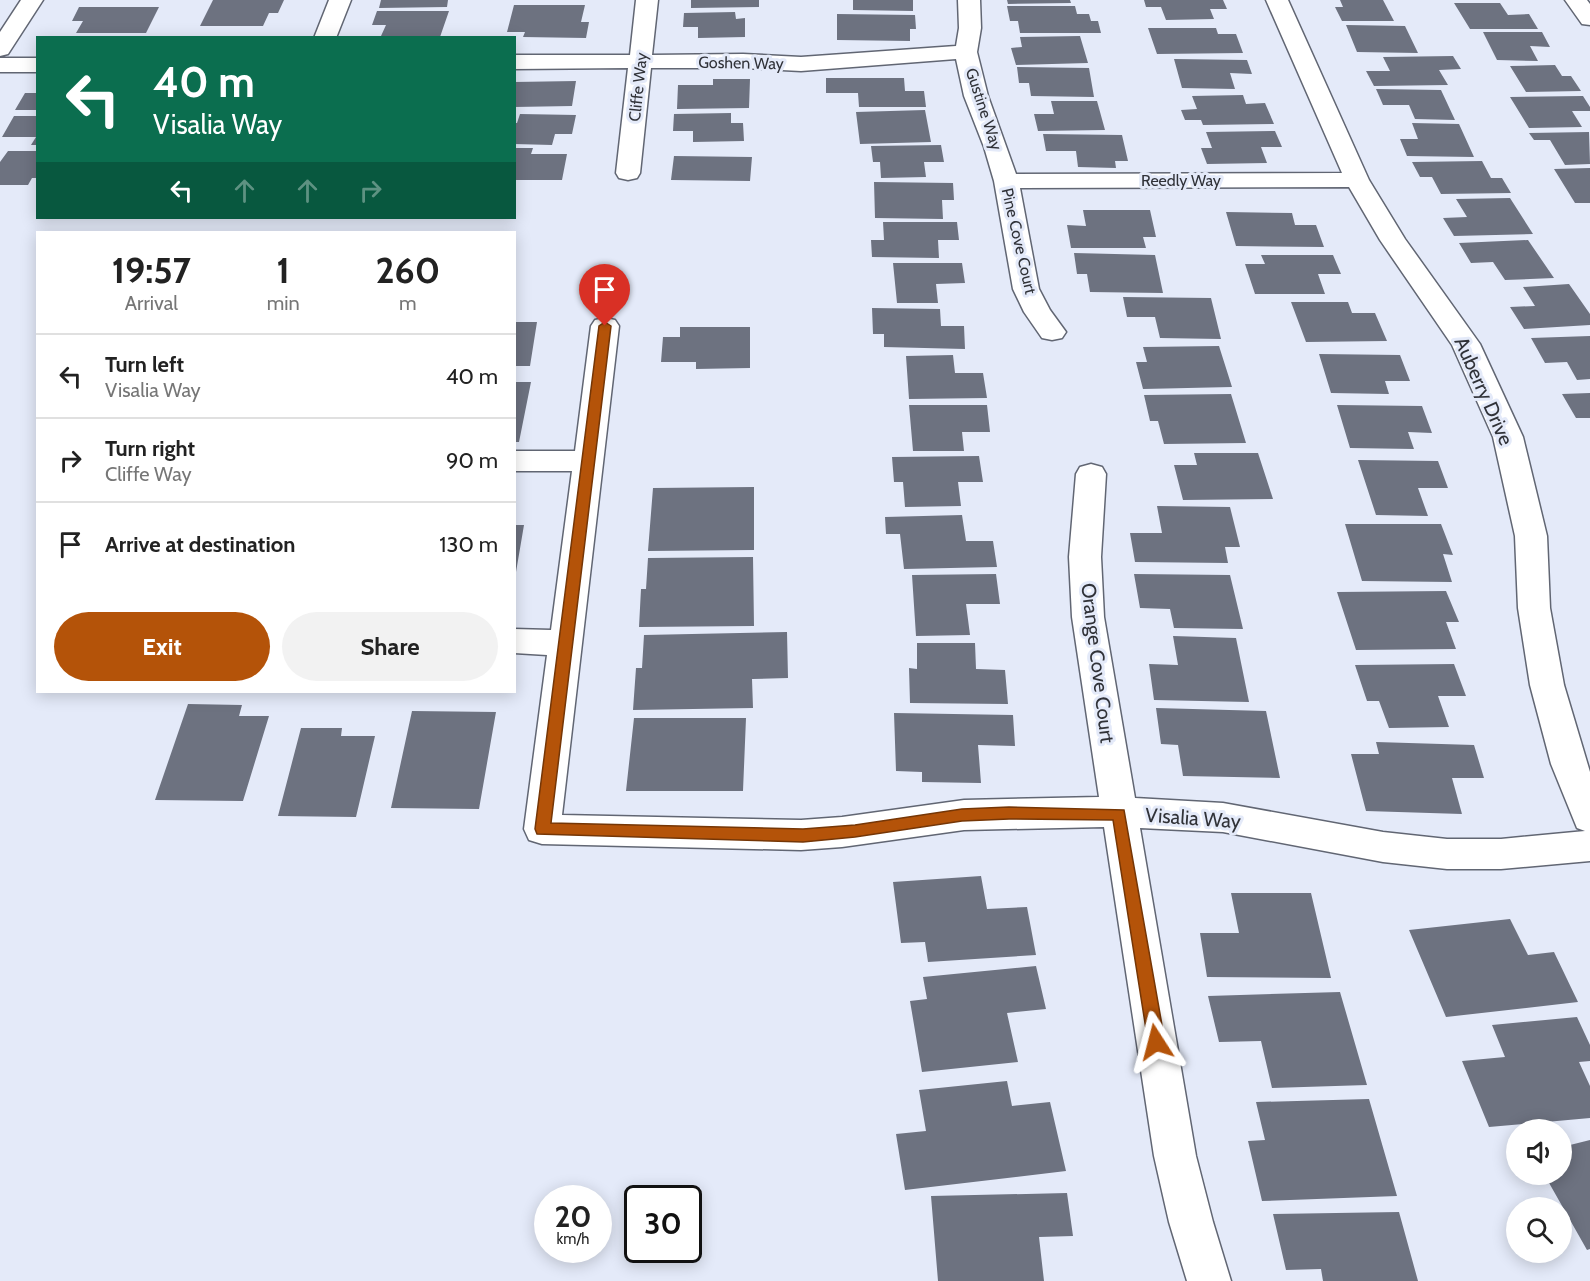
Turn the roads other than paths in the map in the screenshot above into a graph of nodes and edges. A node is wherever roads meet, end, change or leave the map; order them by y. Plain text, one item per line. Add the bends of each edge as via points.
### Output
1 (32, 0) edge
2 (340, 0) edge
3 (647, 0) edge
4 (969, 0) edge
5 (1276, 0) edge
6 (1576, 0) edge
7 (1590, 19) edge
8 (327, 36) edge
9 (0, 50) edge
10 (966, 52) junction
11 (516, 62) edge
12 (641, 62) junction
13 (0, 65) edge
14 (36, 65) edge
15 (628, 173) dead end
16 (1357, 180) junction
17 (1006, 181) junction
18 (605, 326) dead end
19 (1052, 332) dead end
20 (516, 461) edge
21 (588, 461) junction
22 (1091, 474) dead end
23 (516, 641) edge
24 (565, 643) junction
25 (1119, 814) junction
26 (1590, 819) edge
27 (1590, 846) edge
28 (1209, 1281) edge

1 - 9 street
2 - 8 street
3 - 12 street, Cliffe Way
4 - 10 street, Gustine Way
5 - 16 street, Auberry Drive
6 - 7 street
10 - 12 street, Goshen Way via 801,64
10 - 17 street, Gustine Way via 976,96
11 - 12 street, Goshen Way
12 - 15 street, Cliffe Way
13 - 14 street
16 - 17 street, Reedly Way
16 - 26 street, Auberry Drive via 1393,240 1466,344 1508,437 1531,536 1534,608 1547,685 1569,764
17 - 19 street, Pine Cove Court via 1026,289
18 - 21 street
20 - 21 street
21 - 24 street
22 - 25 street, Orange Cove Court via 1085,557 1088,617
23 - 24 street
24 - 25 street, Visalia Way via 542,829 803,836 962,815
25 - 27 street, Visalia Way via 1240,820 1350,842 1448,854
25 - 28 street, Orange Cove Court via 1175,1156

